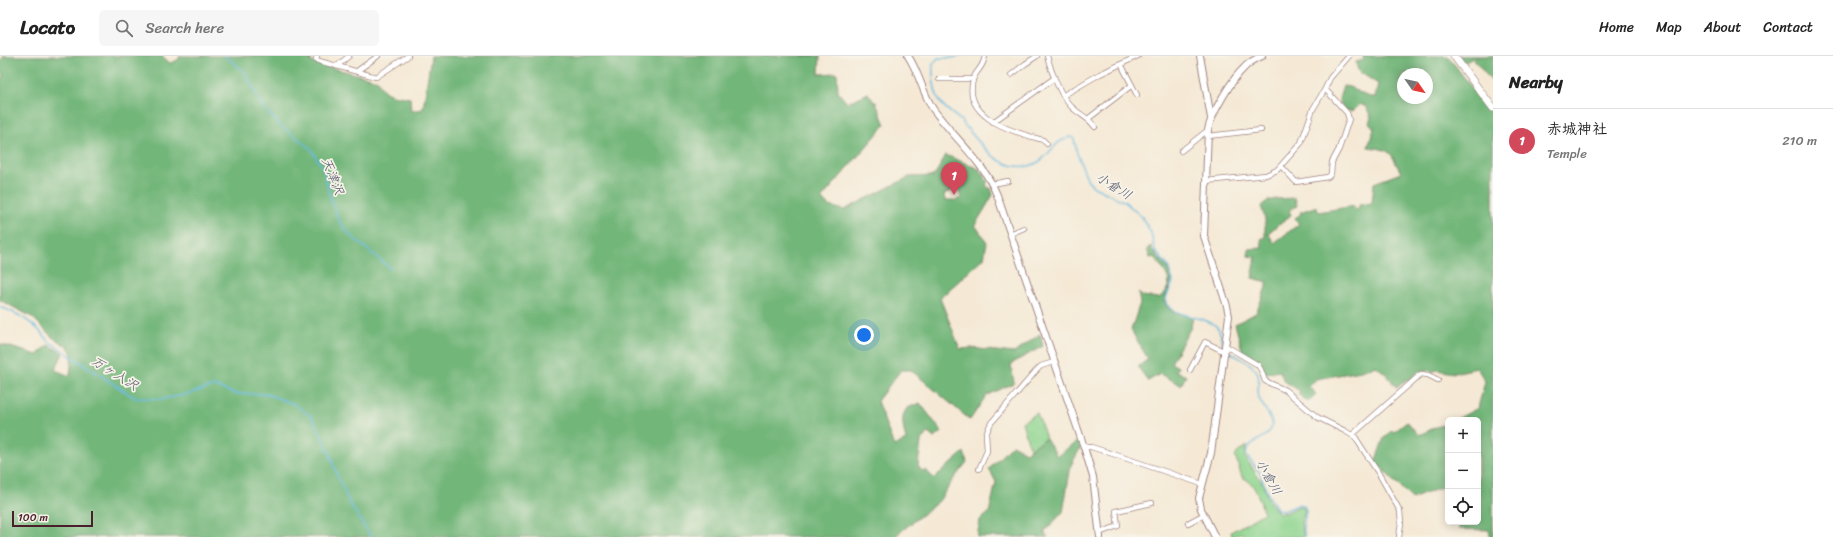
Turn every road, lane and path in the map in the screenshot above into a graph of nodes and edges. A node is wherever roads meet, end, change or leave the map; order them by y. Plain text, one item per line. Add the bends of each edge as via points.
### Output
1 (317, 56) edge
2 (349, 56) edge
3 (378, 56) edge
4 (408, 56) edge
5 (908, 56) edge
6 (985, 56) edge
7 (1038, 56) edge
8 (1047, 56) edge
9 (1138, 56) edge
10 (1200, 56) edge
11 (1262, 56) edge
12 (1349, 56) edge
13 (1454, 56) edge
14 (1121, 64) junction
15 (337, 66) junction
16 (357, 71) junction
17 (1012, 75) dead end
18 (1053, 78) junction
19 (939, 79) dead end
20 (973, 79) junction
21 (1132, 84) junction
22 (1325, 89) junction
23 (1064, 95) junction
24 (1137, 95) dead end
25 (1493, 108) edge
26 (1089, 118) junction
27 (1211, 118) junction
28 (993, 122) junction
29 (1095, 127) dead end
30 (1261, 130) dead end
31 (1208, 133) junction
32 (1047, 144) dead end
33 (1181, 151) dead end
34 (1281, 166) junction
35 (1008, 181) dead end
36 (1206, 181) junction
37 (992, 184) junction
38 (1024, 228) dead end
39 (1010, 234) junction
40 (1225, 349) junction
41 (1054, 362) junction
42 (1190, 370) dead end
43 (1438, 380) dead end
44 (1352, 435) junction
45 (1084, 447) junction
46 (979, 469) dead end
47 (1202, 484) junction
48 (1152, 503) dead end
49 (1204, 515) junction
50 (1188, 523) dead end
51 (1100, 535) edge
52 (1215, 537) edge
53 (1399, 537) edge

1 - 15 street via 317,60
2 - 15 street
3 - 16 street
4 - 16 street via 377,76
5 - 37 street via 930,104
6 - 20 street via 982,68
7 - 17 street
8 - 18 street
9 - 14 street
10 - 27 street
11 - 27 street via 1251,61 1240,72
12 - 22 street via 1330,78
13 - 25 main road
14 - 21 street
14 - 23 street
15 - 16 street
18 - 23 street
18 - 28 street
19 - 20 street
20 - 28 street via 974,102
21 - 24 street
21 - 26 street
22 - 34 street via 1311,112 1301,143
22 - 34 street via 1347,113 1349,119 1332,162 1330,174 1328,177 1296,182
23 - 26 street via 1071,107
26 - 29 street
27 - 31 street
28 - 32 street via 1010,131 1043,140
30 - 31 street
31 - 33 street
31 - 36 street
34 - 36 street via 1266,175
35 - 37 street
36 - 40 street via 1204,236 1229,311
37 - 39 street
38 - 39 street
39 - 41 street
40 - 42 street via 1205,342
40 - 44 street via 1258,366 1265,382 1291,394 1317,417
40 - 47 street via 1210,460
41 - 45 street
41 - 46 street via 1041,366 991,423 986,434 987,451
43 - 44 street via 1421,374
44 - 53 street via 1396,502 1402,517
45 - 47 street via 1091,447
45 - 51 street via 1092,477
47 - 49 street via 1199,502
48 - 51 street via 1116,511 1118,526
49 - 50 street
49 - 52 street

